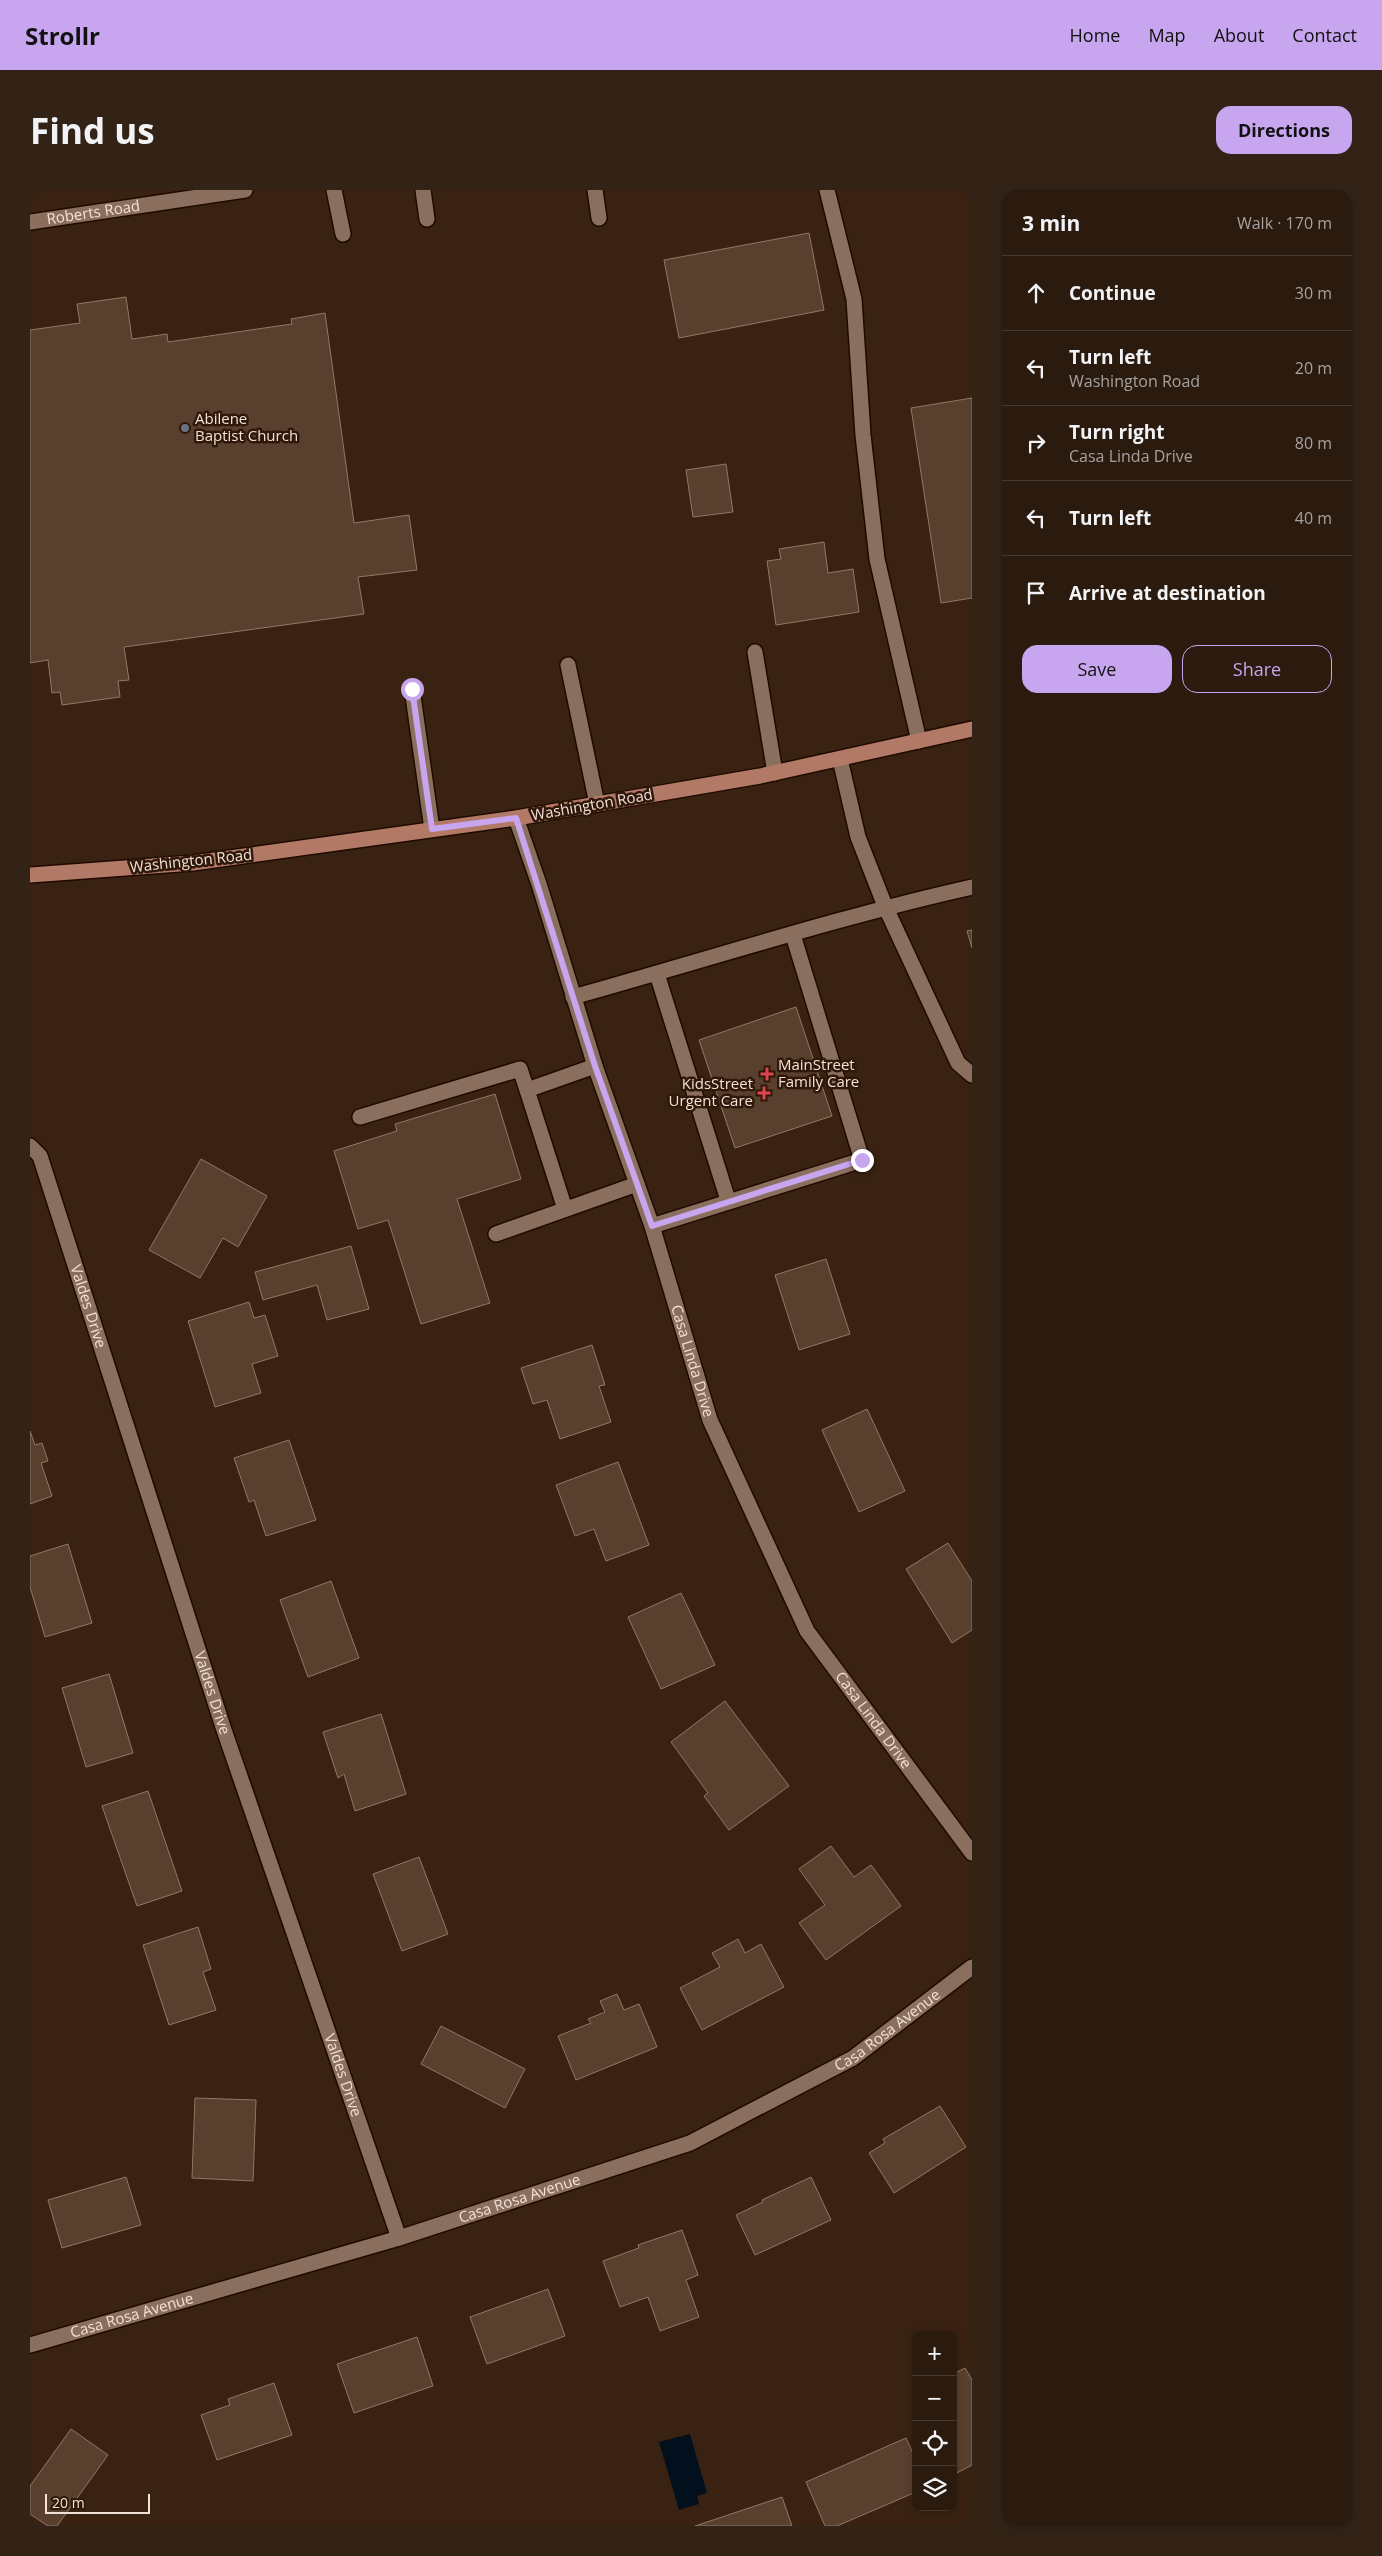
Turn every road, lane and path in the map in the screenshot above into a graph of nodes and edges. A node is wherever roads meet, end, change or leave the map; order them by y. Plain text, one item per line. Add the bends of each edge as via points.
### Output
1 (245, 190) edge
2 (334, 190) edge
3 (423, 190) edge
4 (595, 190) edge
5 (826, 190) edge
6 (227, 191) edge
7 (599, 218) dead end
8 (427, 220) dead end
9 (30, 222) edge
10 (343, 234) dead end
11 (755, 652) dead end
12 (568, 665) dead end
13 (412, 689) dead end
14 (972, 729) edge
15 (919, 741) junction
16 (840, 758) junction
17 (774, 773) junction
18 (597, 804) junction
19 (516, 818) junction
20 (432, 829) junction
21 (30, 875) edge
22 (972, 887) edge
23 (885, 906) junction
24 (794, 935) junction
25 (656, 974) junction
26 (574, 997) junction
27 (595, 1066) junction
28 (972, 1075) edge
29 (527, 1090) junction
30 (360, 1117) dead end
31 (30, 1146) edge
32 (637, 1184) junction
33 (728, 1200) junction
34 (565, 1209) junction
35 (652, 1226) junction
36 (496, 1234) dead end
37 (972, 1853) edge
38 (972, 1967) edge
39 (399, 2238) junction
40 (30, 2345) edge

1 - 6 street, Roberts Road
2 - 10 street
3 - 8 street
4 - 7 street
5 - 15 street via 854,299 863,434 877,559
6 - 9 street, Roberts Road
11 - 17 street
12 - 18 street
13 - 20 street
14 - 15 main road, Washington Road
15 - 16 main road, Washington Road
16 - 17 main road, Washington Road
16 - 23 street via 858,837
17 - 18 main road, Washington Road
18 - 19 main road, Washington Road
19 - 20 main road, Washington Road
19 - 26 street, Casa Linda Drive
20 - 21 main road, Washington Road via 193,863
22 - 23 street
23 - 24 street
23 - 28 street via 958,1063
24 - 25 street
24 - 33 street via 862,1160
25 - 26 street
25 - 33 street
26 - 27 street, Casa Linda Drive
27 - 29 street
27 - 32 street, Casa Linda Drive
29 - 30 street via 520,1069
29 - 34 street
31 - 39 street, Valdes Drive via 40,1156 223,1727
32 - 34 street
32 - 35 street, Casa Linda Drive
33 - 35 street
34 - 36 street
35 - 37 street, Casa Linda Drive via 710,1420 807,1632
38 - 39 street, Casa Rosa Avenue via 853,2058 690,2143
39 - 40 street, Casa Rosa Avenue

